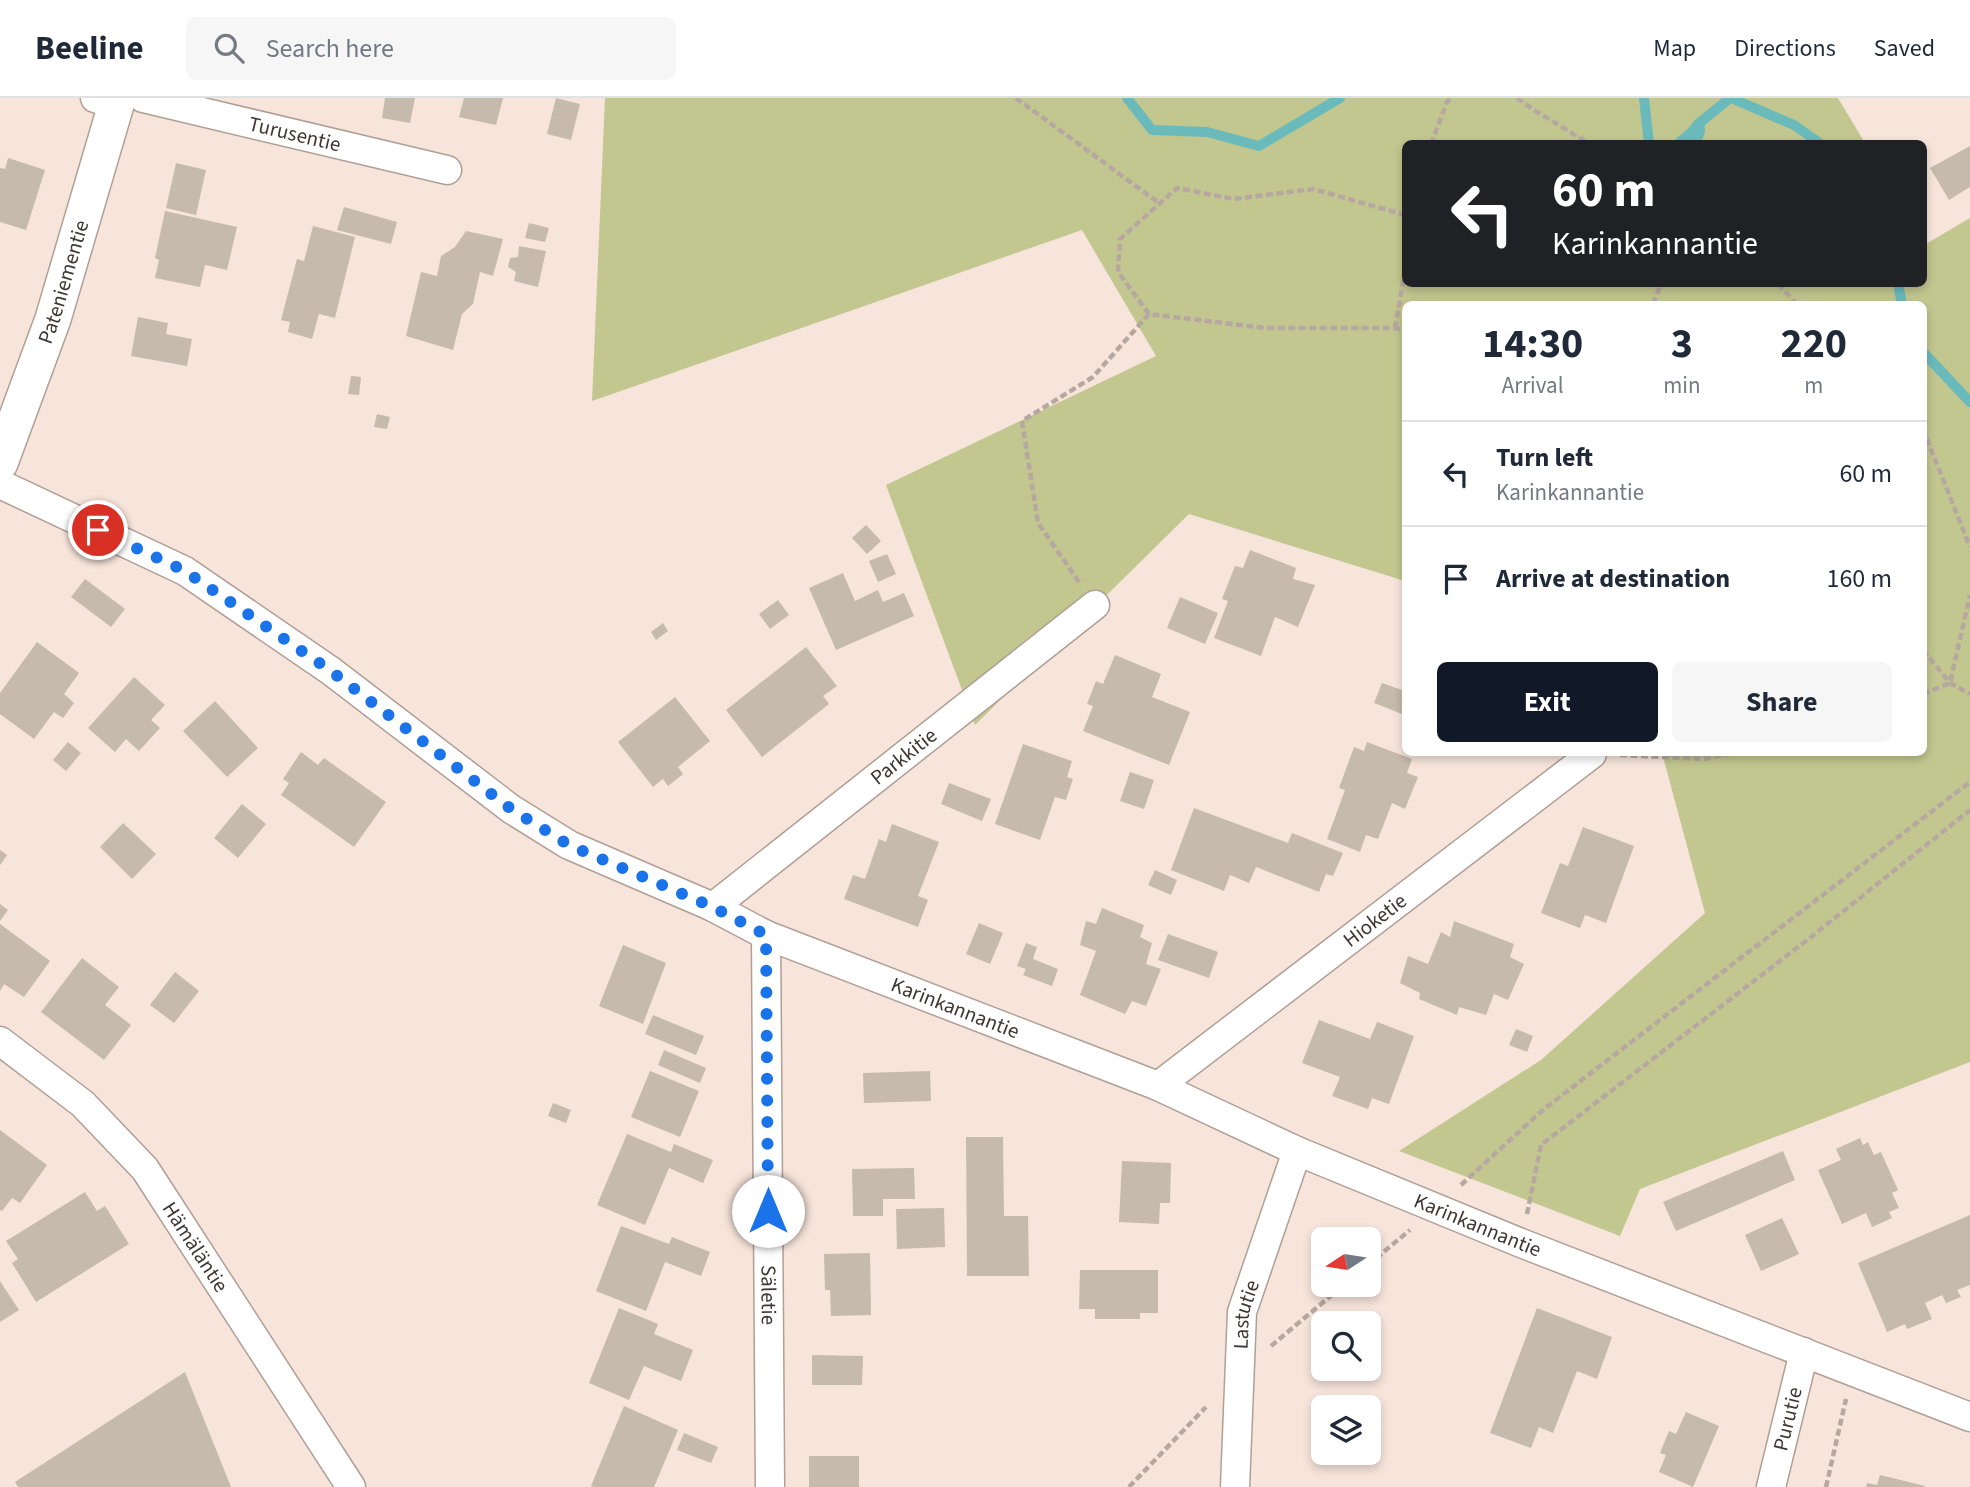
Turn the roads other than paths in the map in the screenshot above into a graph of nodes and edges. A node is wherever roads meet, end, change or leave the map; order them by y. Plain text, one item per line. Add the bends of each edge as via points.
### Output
1 (118, 100) edge
2 (447, 170) dead end
3 (0, 464) edge
4 (0, 484) edge
5 (1095, 606) road end
6 (1589, 756) edge
7 (713, 907) junction
8 (766, 935) junction
9 (0, 1041) edge
10 (1158, 1086) junction
11 (1297, 1151) junction
12 (1804, 1352) junction
13 (1970, 1417) edge
14 (351, 1487) edge
15 (770, 1487) edge
16 (1235, 1487) edge
17 (1771, 1487) edge

1 - 2 street, Turusentie
1 - 3 street, Pateniementie via 53,319
4 - 7 street, Karinkannantie via 185,571 331,671 511,809 569,845
5 - 7 street, Parkkitie
6 - 10 street, Hioketie
7 - 8 street, Karinkannantie
8 - 10 street, Karinkannantie
8 - 15 street, Säletie
9 - 14 street, Hämäläntie via 83,1104 145,1170
10 - 11 street, Karinkannantie
11 - 12 street, Karinkannantie
11 - 16 street, Lastutie via 1242,1312
12 - 13 street, Karinkannantie
12 - 17 street, Purutie

